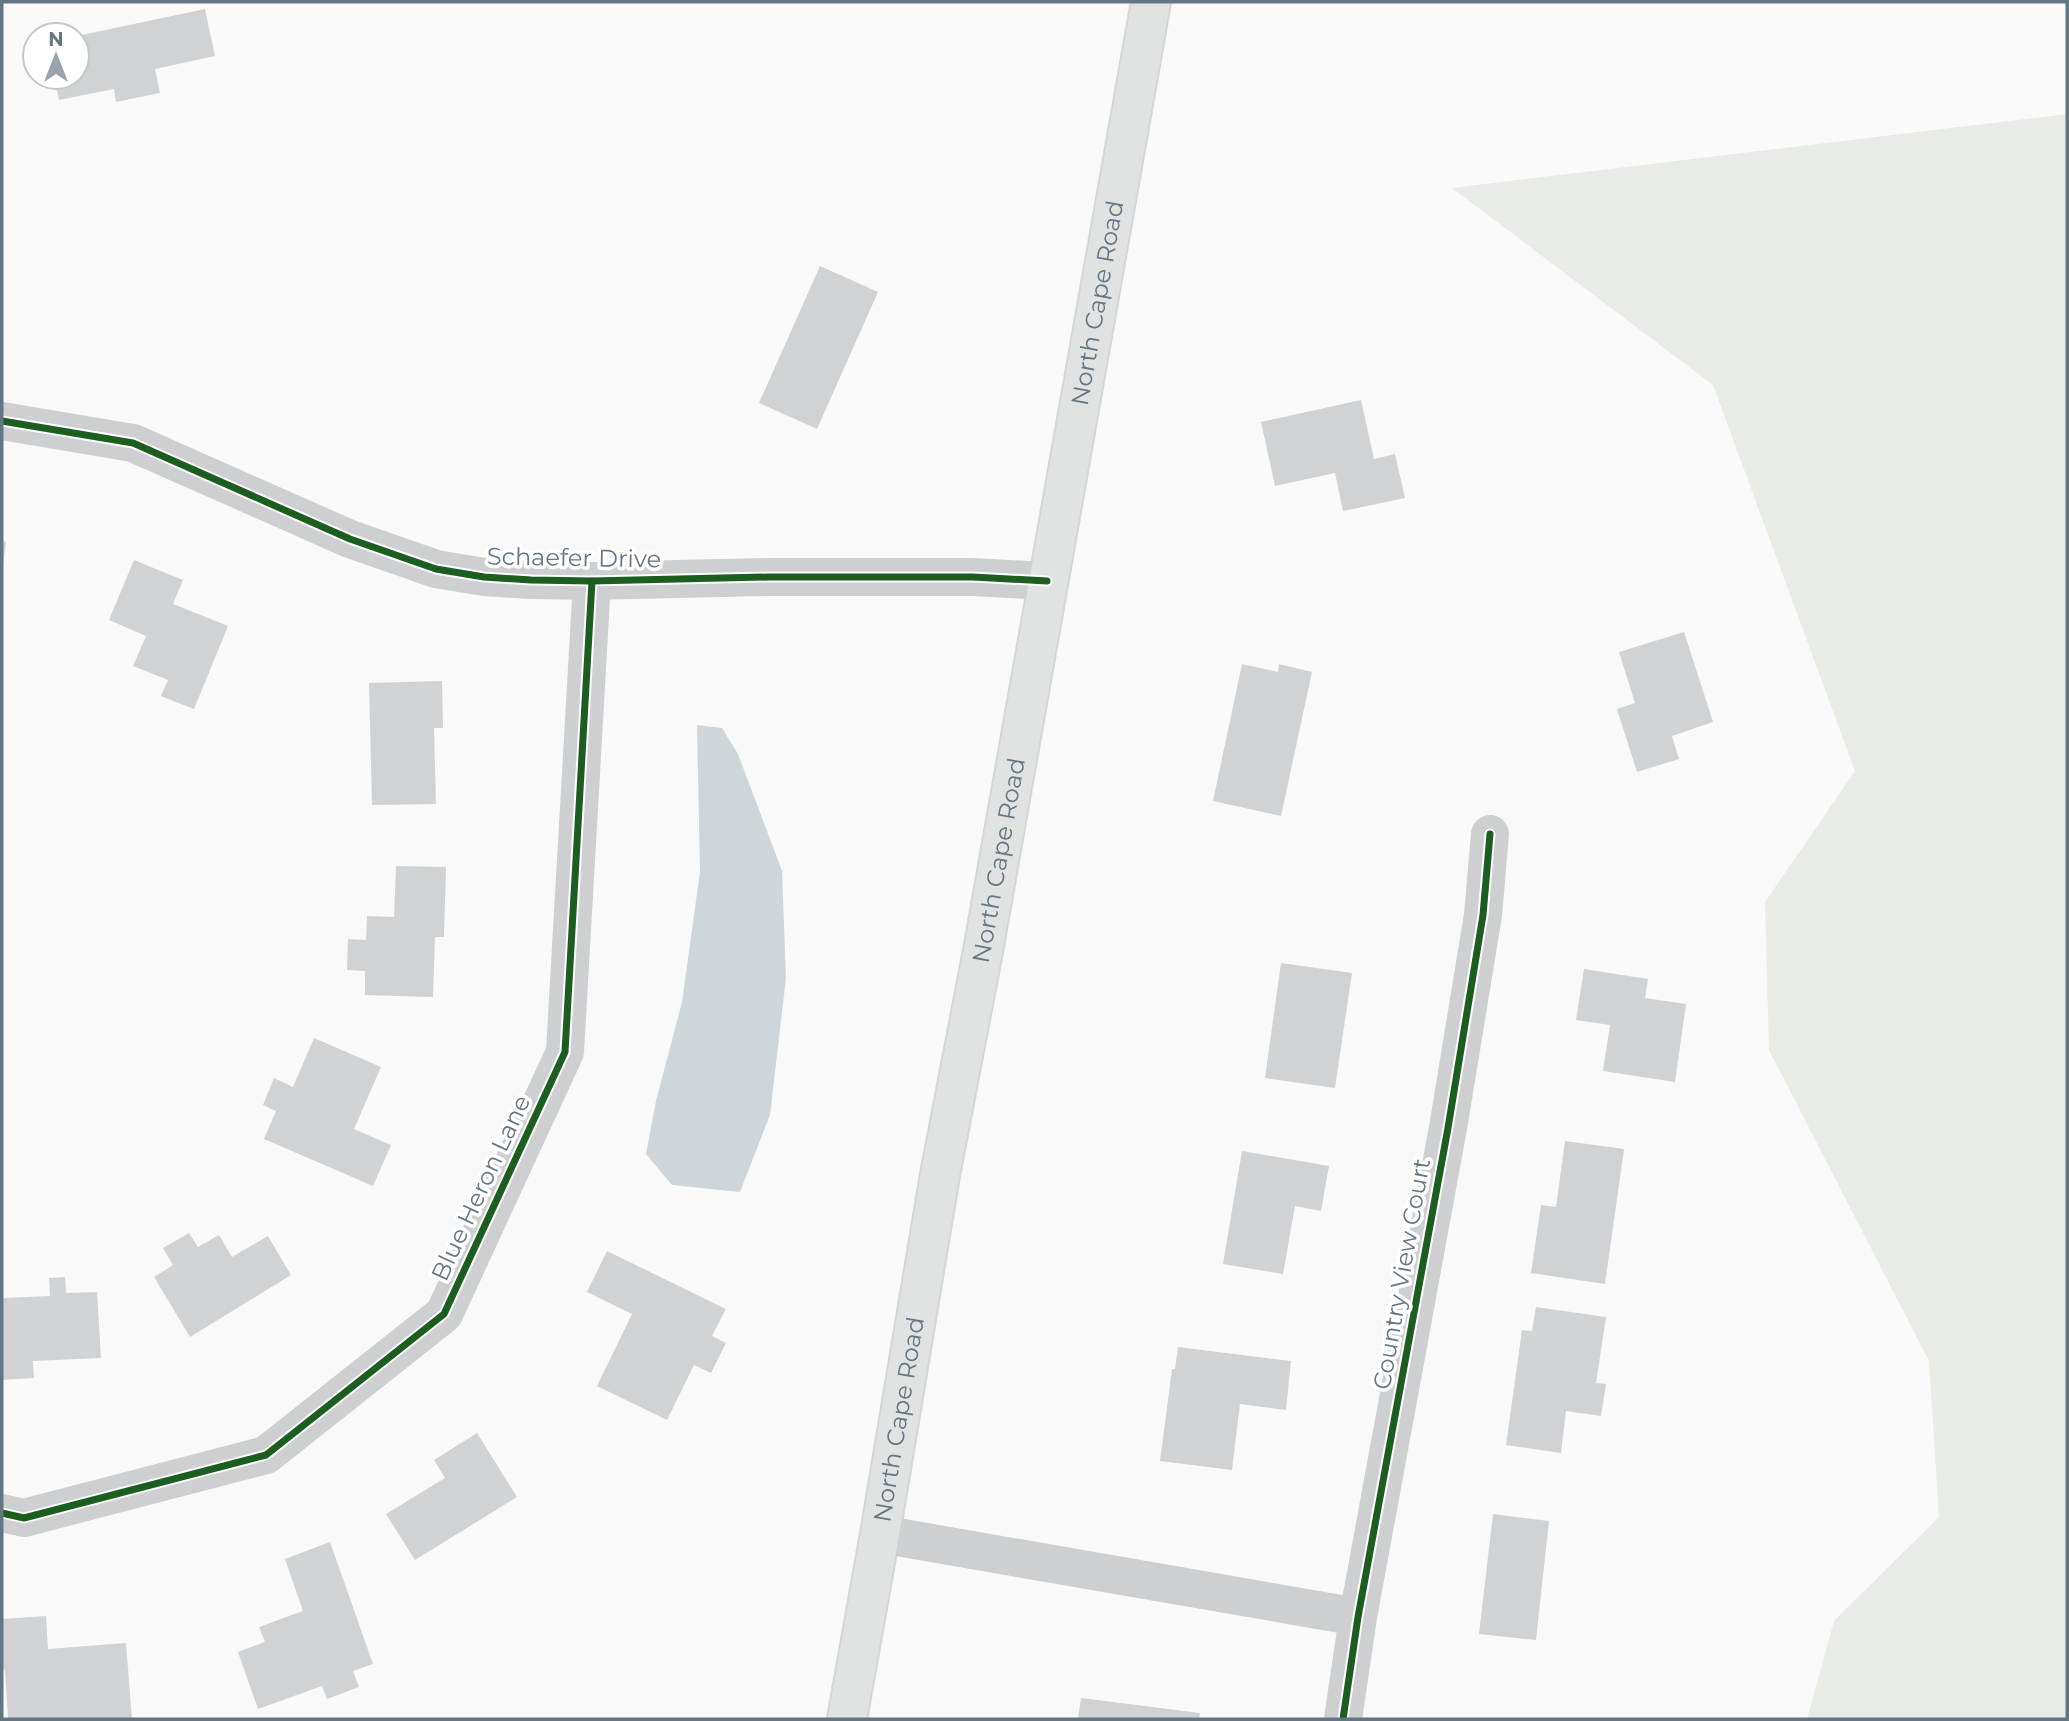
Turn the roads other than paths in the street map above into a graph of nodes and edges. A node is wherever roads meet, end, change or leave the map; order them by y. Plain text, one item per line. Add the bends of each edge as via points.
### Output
1 (1151, 2) edge
2 (2, 421) edge
3 (592, 581) junction
4 (1047, 581) junction
5 (1490, 834) dead end
6 (2, 1513) edge
7 (880, 1534) junction
8 (1359, 1617) junction
9 (847, 1719) edge
10 (1343, 1719) edge

1 - 4 main road, North Cape Road
2 - 3 street, Schaefer Drive via 133,443 350,539 436,569 508,579
3 - 4 street, Schaefer Drive via 973,577
3 - 6 street, Blue Heron Lane via 565,1052 444,1314 266,1455 24,1518
4 - 7 main road, North Cape Road
5 - 8 street, Country View Court via 1483,915 1448,1128
7 - 8 street
7 - 9 main road, North Cape Road
8 - 10 street, Country View Court

